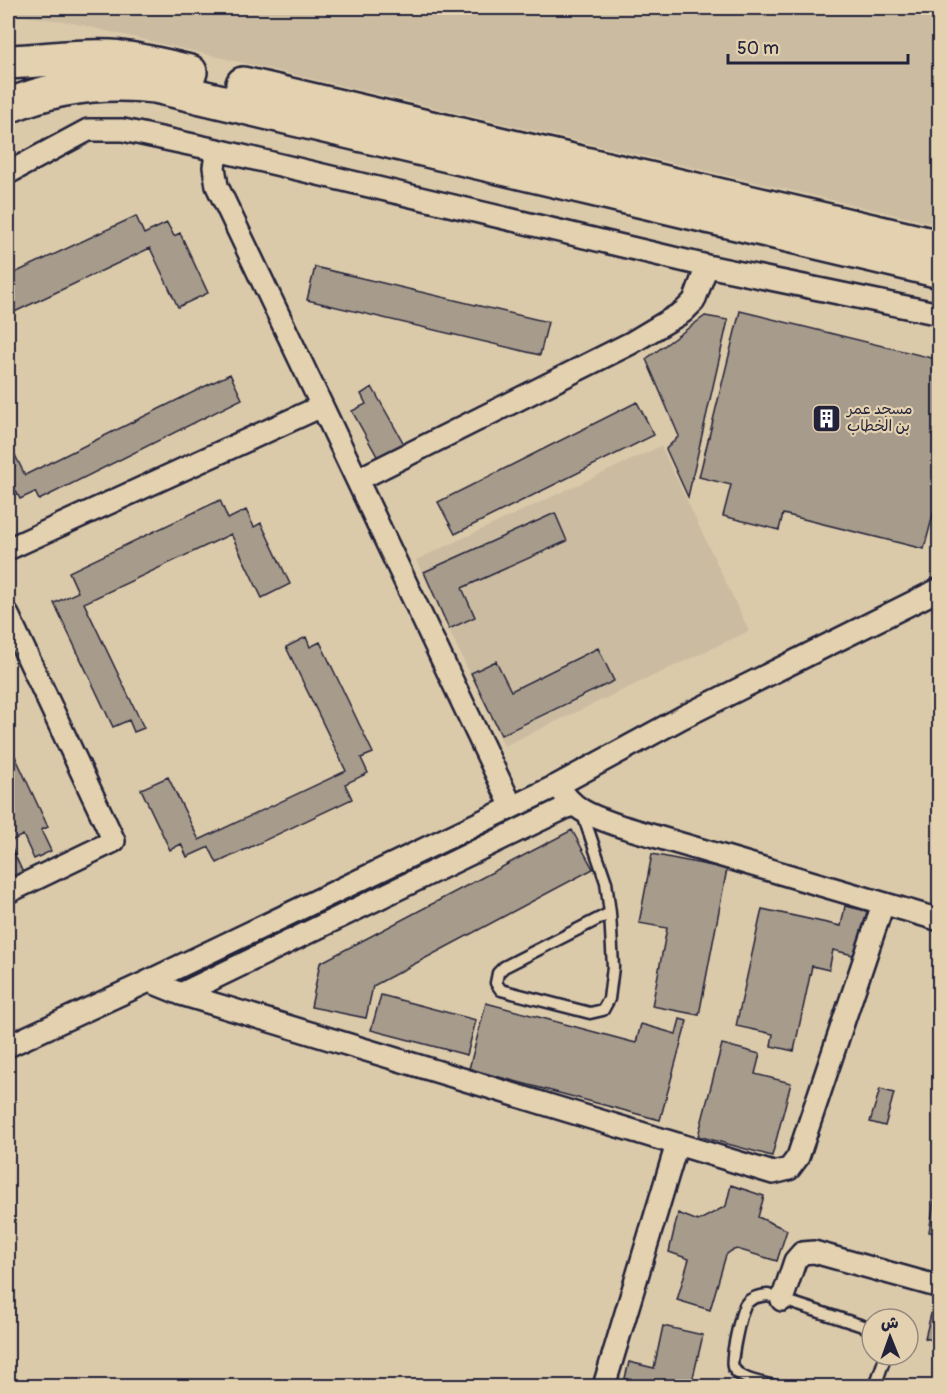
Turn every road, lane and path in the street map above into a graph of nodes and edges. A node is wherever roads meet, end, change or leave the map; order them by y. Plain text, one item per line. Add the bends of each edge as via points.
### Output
1 (8, 48) edge
2 (47, 59) junction
3 (8, 62) edge
4 (8, 106) edge
5 (217, 150) junction
6 (8, 173) edge
7 (939, 247) edge
8 (707, 266) junction
9 (939, 271) edge
10 (939, 314) edge
11 (322, 406) junction
12 (357, 480) junction
13 (8, 549) edge
14 (939, 589) edge
15 (8, 615) edge
16 (558, 784) junction
17 (512, 807) junction
18 (577, 808) junction
19 (8, 892) edge
20 (883, 904) junction
21 (610, 913) junction
22 (939, 921) edge
23 (149, 981) junction
24 (181, 994) junction
25 (8, 1046) edge
26 (677, 1144) junction
27 (939, 1287) edge
28 (782, 1300) junction
29 (860, 1325) edge
30 (882, 1367) edge
31 (604, 1386) edge
32 (775, 1386) edge
33 (875, 1386) edge

1 - 2 main road
2 - 3 main road
2 - 7 main road via 103,57 145,61
4 - 9 main road via 72,86 155,86
5 - 6 street via 123,130 88,130
5 - 8 street
5 - 11 street via 217,186
8 - 10 street
8 - 12 street via 693,301 683,312 630,343
11 - 12 street
11 - 13 street
12 - 17 street
14 - 16 street
15 - 19 street via 114,841
16 - 17 street
16 - 18 street
17 - 23 street
18 - 20 street via 620,826
18 - 21 lane via 606,882
18 - 24 street
20 - 22 street
20 - 26 street via 798,1157 789,1169 773,1173
21 - 21 lane via 613,967 609,999 603,1010 590,1013 501,990 496,983 504,967
23 - 24 street
23 - 25 street
24 - 26 street
26 - 31 street
27 - 28 street via 814,1252 802,1253 795,1262
28 - 29 lane
28 - 32 lane via 768,1295 755,1297 746,1304 731,1356 733,1368 743,1377
30 - 33 lane

